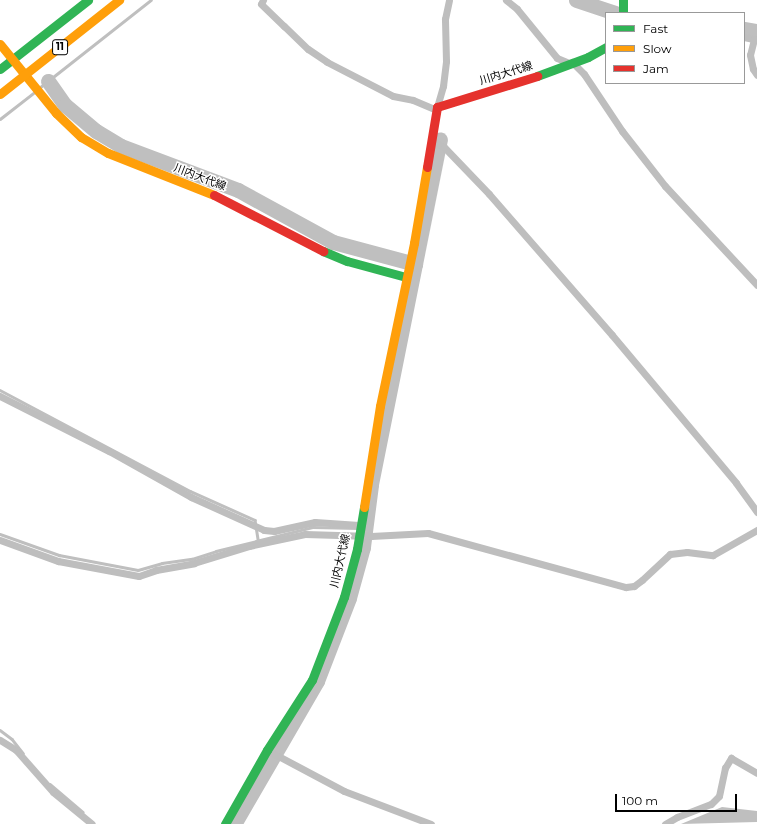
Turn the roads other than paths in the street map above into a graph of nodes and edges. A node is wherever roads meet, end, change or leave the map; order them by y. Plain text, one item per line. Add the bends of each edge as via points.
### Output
1 (88, 0) edge
2 (119, 0) edge
3 (263, 0) edge
4 (449, 0) edge
5 (506, 0) edge
6 (623, 0) edge
7 (623, 12) edge
8 (745, 37) edge
9 (755, 40) edge
10 (0, 44) edge
11 (605, 47) edge
12 (12, 59) junction
13 (570, 63) junction
14 (0, 69) edge
15 (24, 75) junction
16 (757, 75) edge
17 (0, 94) edge
18 (436, 109) junction
19 (434, 141) junction
20 (406, 277) junction
21 (757, 285) edge
22 (0, 396) edge
23 (757, 512) edge
24 (757, 530) edge
25 (360, 531) junction
26 (0, 540) edge
27 (0, 740) edge
28 (267, 750) junction
29 (757, 773) edge
30 (92, 824) edge
31 (225, 824) edge
32 (431, 824) edge
33 (665, 824) edge

1 - 12 main road, 11
2 - 15 main road, 11
3 - 18 street via 261,4 308,49 327,62 393,96
4 - 18 street via 445,19 444,86
5 - 13 street via 517,9 557,58
6 - 7 main road
8 - 9 street
9 - 16 street via 750,55 752,69
10 - 12 main road, 川内大代線
11 - 13 main road, 川内大代線
12 - 14 main road, 11
12 - 15 main road, 川内大代線
13 - 18 main road, 川内大代線
13 - 21 street via 584,74 622,131 665,186
15 - 17 main road, 11
15 - 20 main road, 川内大代線 via 81,137 108,153 226,200 310,245 347,261
18 - 19 main road, 川内大代線
19 - 20 main road, 川内大代線
19 - 23 street via 444,147 489,194 612,335 736,483
20 - 25 main road, 川内大代線 via 380,406
22 - 25 street via 108,451 190,497 264,530 274,531 314,522
24 - 25 street via 713,554 670,554 642,580 634,586 626,587 438,534 371,536
25 - 26 street via 305,534 249,546 139,576 58,561
25 - 28 main road, 川内大代線 via 344,597 312,680
27 - 30 street via 16,750 53,792
28 - 31 main road, 川内大代線
28 - 32 street via 344,791
29 - 33 street via 731,758 725,768 719,796 711,804 677,816

